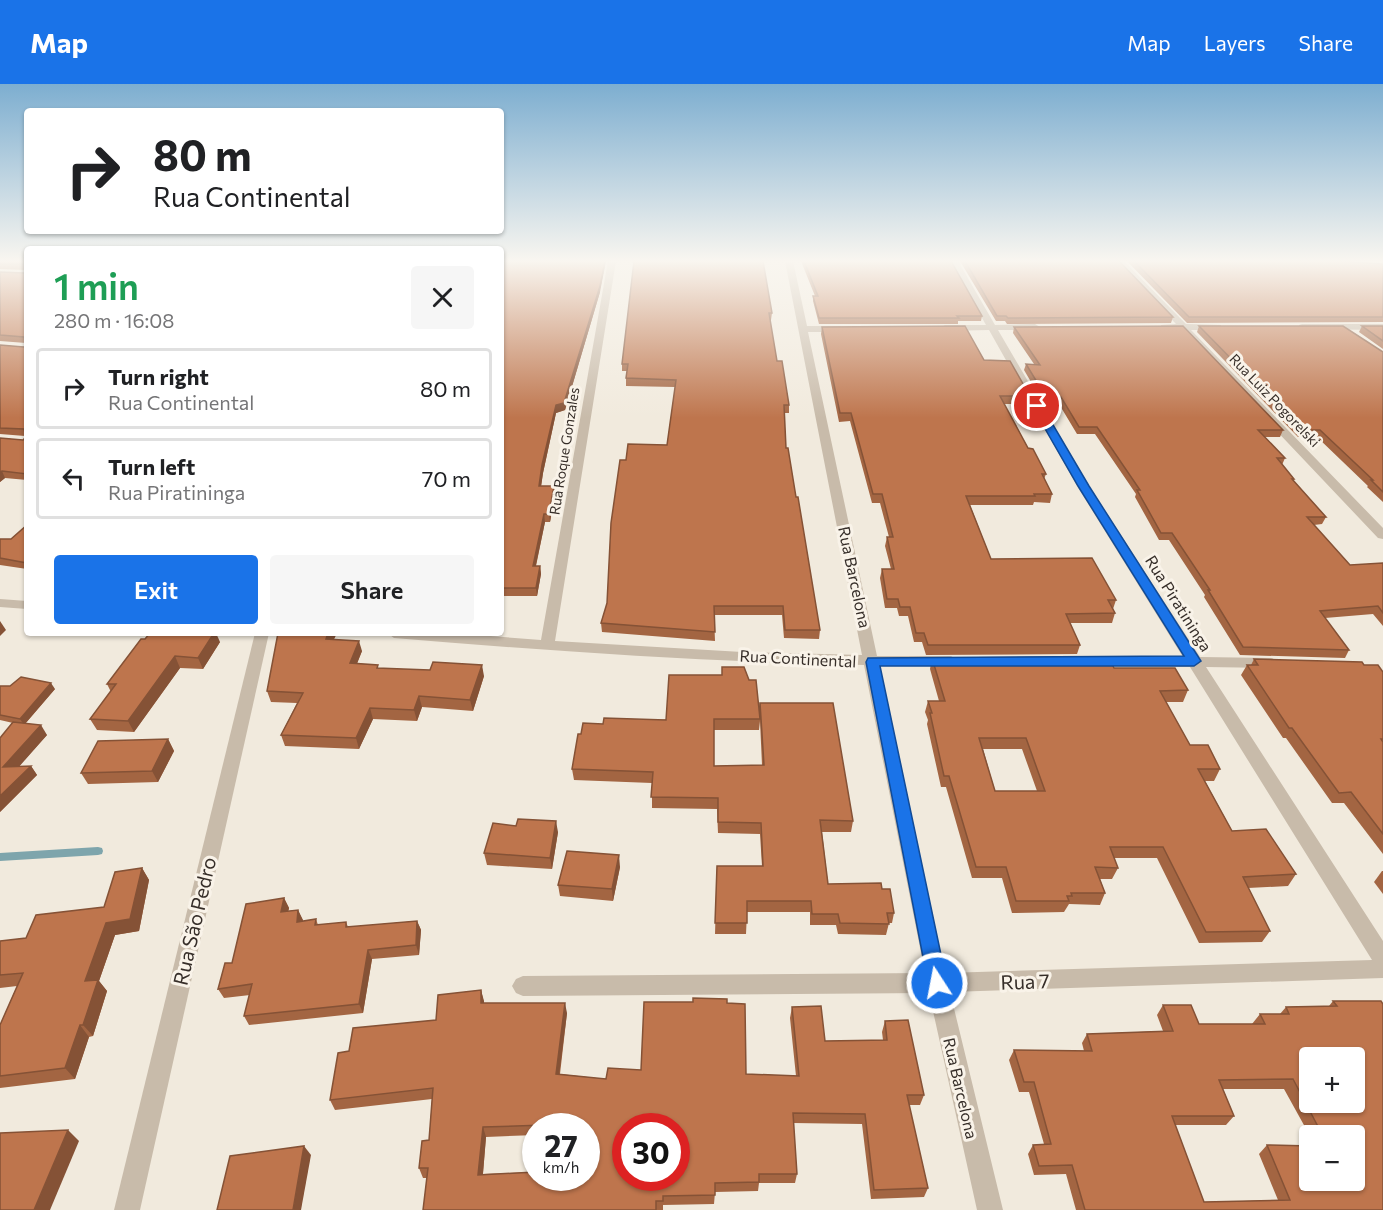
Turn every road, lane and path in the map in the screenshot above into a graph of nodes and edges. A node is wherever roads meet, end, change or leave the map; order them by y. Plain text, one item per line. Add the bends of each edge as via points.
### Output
1 (603, 314) edge
2 (799, 314) edge
3 (983, 314) edge
4 (1172, 314) edge
5 (990, 327) junction
6 (1047, 327) edge
7 (1150, 327) edge
8 (1185, 327) junction
9 (1229, 327) edge
10 (1296, 327) edge
11 (1383, 327) edge
12 (849, 328) edge
13 (931, 328) edge
14 (802, 329) junction
15 (1383, 535) edge
16 (0, 603) edge
17 (24, 605) edge
18 (261, 636) edge
19 (429, 636) edge
20 (547, 646) junction
21 (968, 661) edge
22 (1051, 661) edge
23 (1194, 661) junction
24 (873, 662) junction
25 (1288, 663) edge
26 (1383, 959) edge
27 (1383, 969) edge
28 (937, 983) junction
29 (523, 986) dead end
30 (127, 1210) edge
31 (990, 1210) edge

1 - 20 street, Rua Roque Gonzales
2 - 14 street, Rua Barcelona
3 - 5 street, Rua Piratininga
4 - 8 street, Rua Luiz Pogorelski
5 - 6 street
5 - 13 street
5 - 23 street, Rua Piratininga via 1083,486
7 - 8 street
8 - 9 street
8 - 15 street, Rua Luiz Pogorelski
10 - 11 street
12 - 14 street
14 - 24 street, Rua Barcelona
16 - 17 street
18 - 30 street, Rua São Pedro
19 - 20 street, Rua Continental
20 - 24 street, Rua Continental
21 - 24 street, Rua Continental
22 - 23 street
23 - 25 street
23 - 26 street, Rua Piratininga
24 - 28 street, Rua Barcelona
27 - 28 street, Rua 7
28 - 29 street, Rua 7
28 - 31 street, Rua Barcelona

